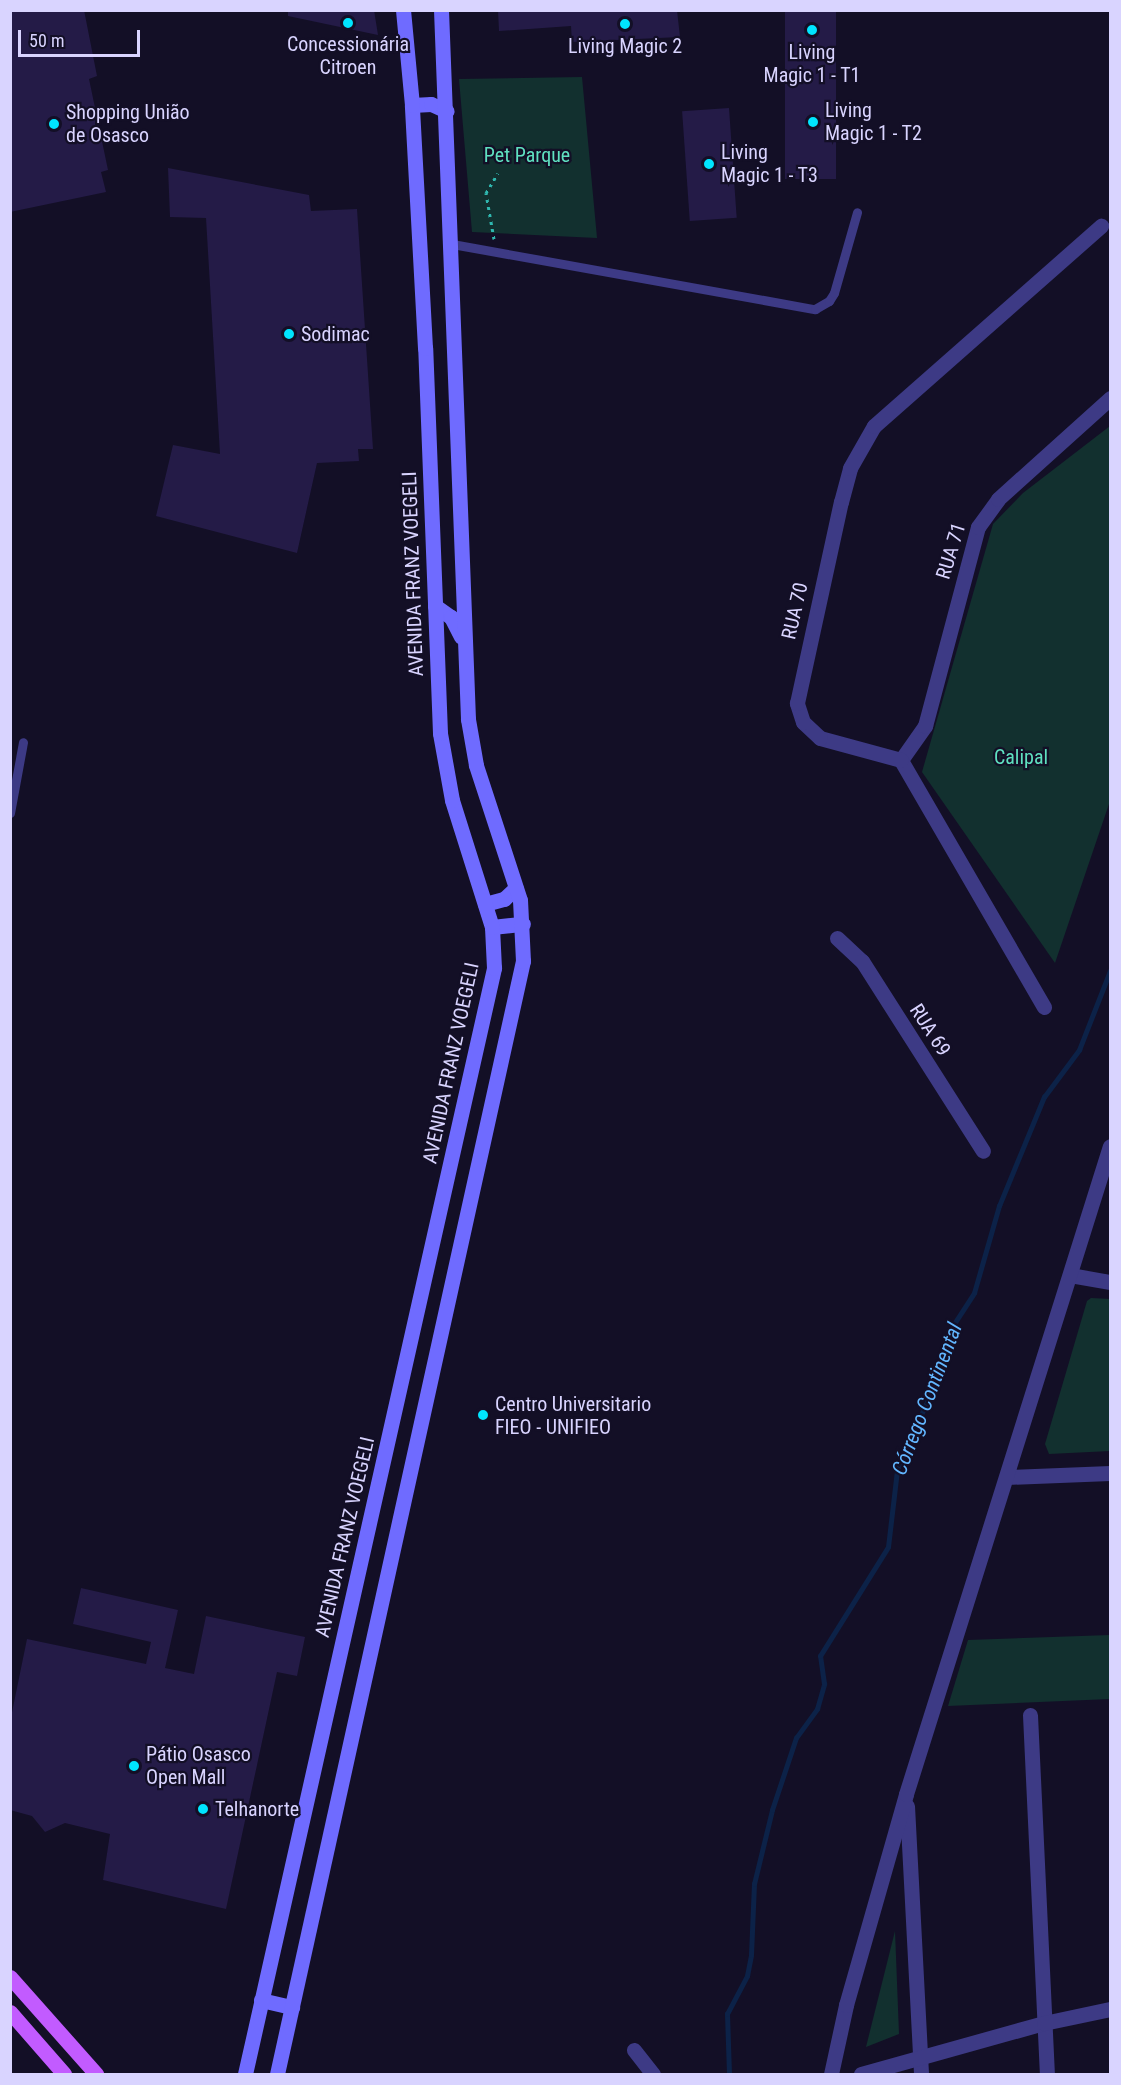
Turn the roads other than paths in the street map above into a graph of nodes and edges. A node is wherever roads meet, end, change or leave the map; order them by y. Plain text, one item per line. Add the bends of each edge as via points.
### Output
1 (403, 10) edge
2 (441, 10) edge
3 (412, 105) junction
4 (447, 111) junction
5 (857, 212) dead end
6 (1101, 226) dead end
7 (452, 244) junction
8 (1110, 398) edge
9 (435, 606) junction
10 (466, 669) junction
11 (23, 742) dead end
12 (901, 760) junction
13 (10, 813) edge
14 (516, 888) junction
15 (485, 904) junction
16 (523, 924) junction
17 (492, 927) junction
18 (837, 938) dead end
19 (1044, 1007) dead end
20 (1110, 1146) edge
21 (983, 1151) dead end
22 (1070, 1275) junction
23 (1110, 1282) edge
24 (1110, 1473) edge
25 (1008, 1477) junction
26 (1030, 1715) dead end
27 (906, 1794) junction
28 (10, 1977) edge
29 (261, 2000) junction
30 (292, 2007) junction
31 (1110, 2008) edge
32 (10, 2012) edge
33 (1044, 2023) junction
34 (634, 2050) dead end
35 (920, 2056) junction
36 (64, 2074) edge
37 (96, 2074) edge
38 (244, 2074) edge
39 (277, 2074) edge
40 (653, 2074) edge
41 (831, 2074) edge
42 (861, 2074) edge
43 (921, 2074) edge
44 (1047, 2074) edge

1 - 3 main road, AVENIDA FRANZ VOEGELI
2 - 4 main road
3 - 4 main road via 431,104
3 - 9 main road, AVENIDA FRANZ VOEGELI
4 - 7 main road
5 - 7 lane via 834,293 815,309
6 - 12 street, RUA 70 via 894,405 874,426 850,468 799,687 798,714 820,738
7 - 10 main road
8 - 12 street, RUA 71 via 998,499 978,527 925,726
9 - 10 main road via 457,626
9 - 15 main road, AVENIDA FRANZ VOEGELI via 443,760
10 - 14 main road via 474,757
11 - 13 lane
12 - 19 street
14 - 15 main road via 504,899
14 - 16 main road
15 - 17 main road, AVENIDA FRANZ VOEGELI
16 - 17 main road
16 - 30 main road via 519,989
17 - 29 main road, AVENIDA FRANZ VOEGELI via 494,968 490,995
18 - 21 street, RUA 69 via 862,961
20 - 22 street
22 - 23 street
22 - 25 street
24 - 25 street
25 - 27 street
26 - 33 street
27 - 35 street
27 - 41 street via 846,2006
28 - 37 main road
29 - 30 main road
29 - 38 main road, AVENIDA FRANZ VOEGELI
30 - 39 main road
31 - 33 street
32 - 36 main road
33 - 35 street
33 - 44 street
34 - 40 street
35 - 42 street
35 - 43 street

